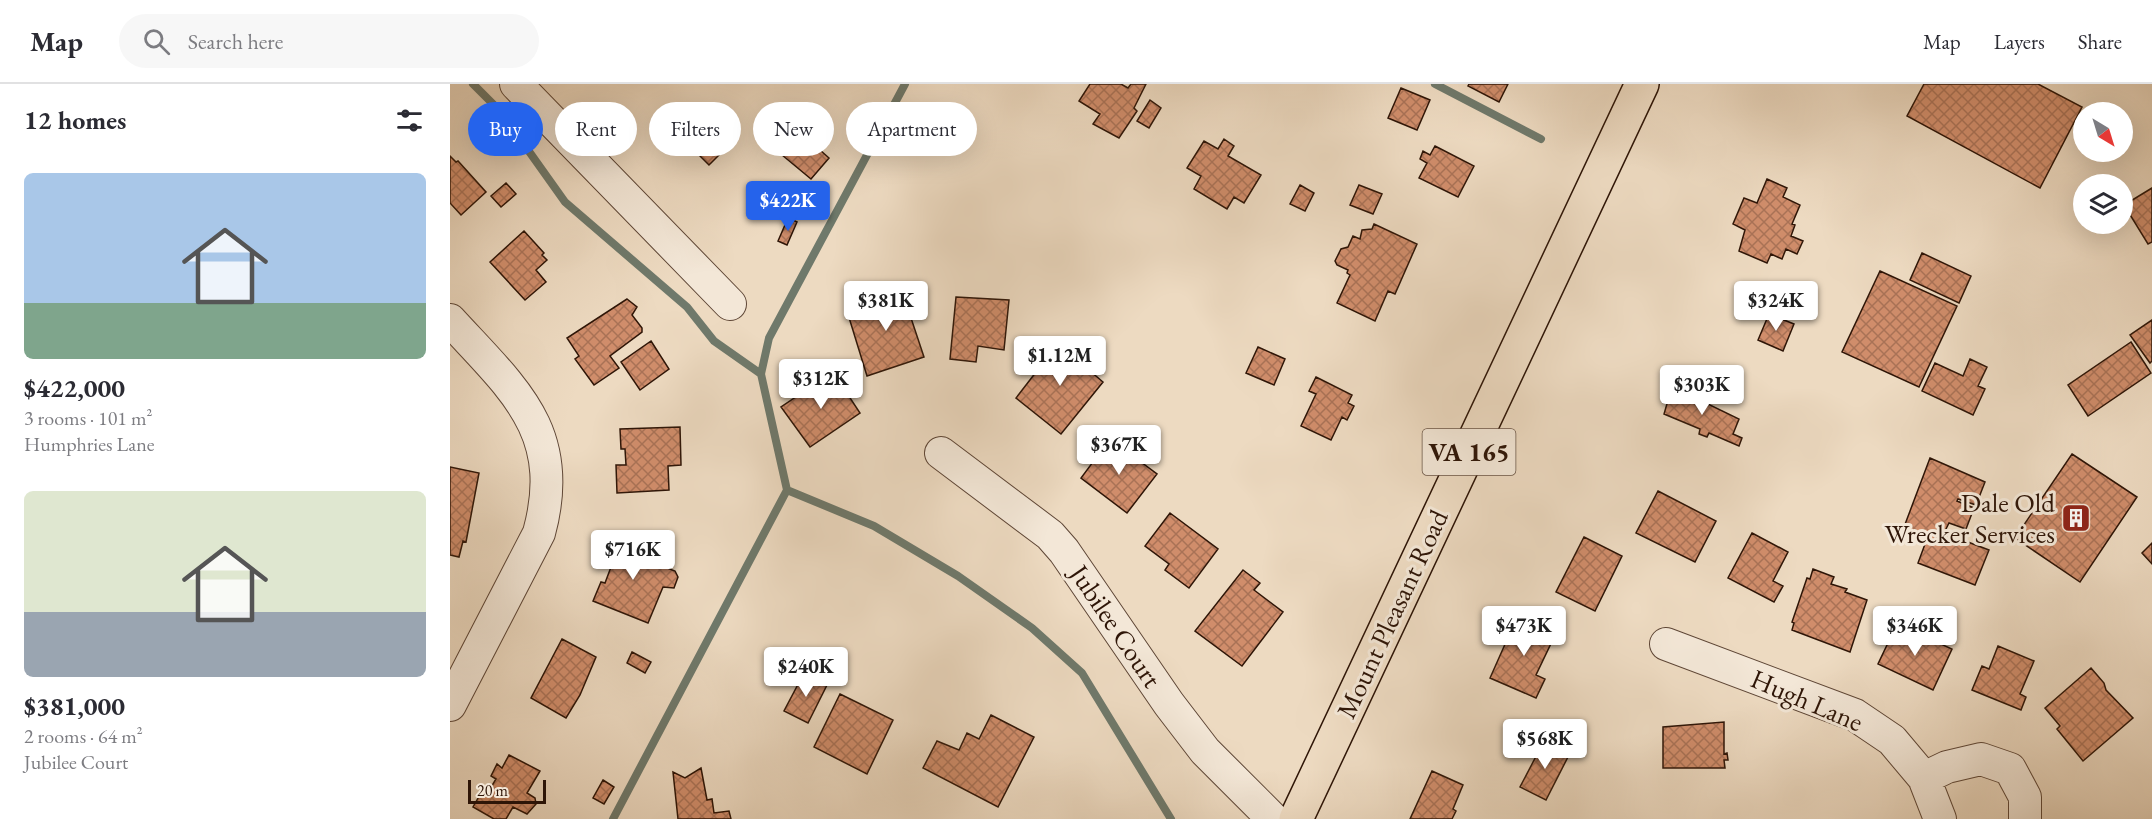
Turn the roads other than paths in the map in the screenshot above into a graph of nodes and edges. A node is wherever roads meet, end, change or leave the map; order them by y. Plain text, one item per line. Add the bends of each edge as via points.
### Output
1 (516, 84) edge
2 (1642, 84) edge
3 (730, 304) dead end
4 (450, 320) edge
5 (941, 453) dead end
6 (1666, 644) dead end
7 (450, 705) edge
8 (1924, 778) junction
9 (1273, 819) edge
10 (1296, 819) edge
11 (1940, 819) edge
12 (2025, 819) edge

1 - 3 street
2 - 10 highway, Mount Pleasant Road / VA 165
4 - 7 street via 517,392 541,440 546,480 545,511 539,533
5 - 9 street, Jubilee Court via 1050,535 1205,751
6 - 8 street, Hugh Lane via 1855,715 1892,740
8 - 11 street, Hugh Lane
8 - 12 street via 1947,767 1981,759 2010,769 2025,796

